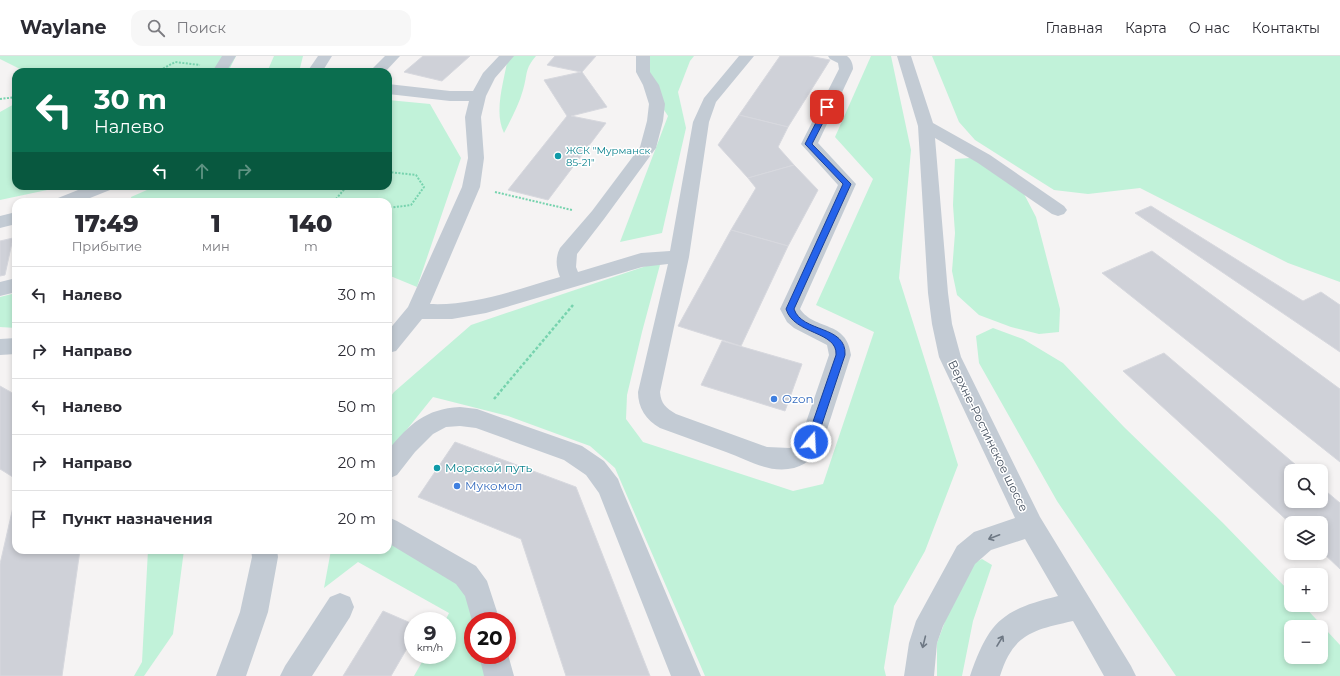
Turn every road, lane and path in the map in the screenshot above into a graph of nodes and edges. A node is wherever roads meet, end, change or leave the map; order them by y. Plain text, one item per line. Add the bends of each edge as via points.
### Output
1 (325, 56) edge
2 (393, 56) edge
3 (507, 56) edge
4 (643, 56) edge
5 (747, 56) edge
6 (835, 56) edge
7 (904, 56) edge
8 (224, 65) edge
9 (164, 68) edge
10 (318, 68) edge
11 (380, 68) edge
12 (392, 89) edge
13 (478, 96) junction
14 (12, 98) edge
15 (0, 99) edge
16 (926, 126) junction
17 (392, 172) edge
18 (94, 190) edge
19 (344, 190) edge
20 (508, 195) dead end
21 (74, 198) edge
22 (337, 198) edge
23 (392, 207) edge
24 (559, 207) dead end
25 (1058, 210) dead end
26 (12, 219) edge
27 (0, 222) edge
28 (679, 257) junction
29 (571, 280) junction
30 (12, 286) edge
31 (0, 289) edge
32 (417, 311) junction
33 (392, 340) edge
34 (12, 346) edge
35 (0, 347) edge
36 (477, 419) junction
37 (392, 463) edge
38 (1031, 525) junction
39 (392, 531) edge
40 (269, 554) edge
41 (1078, 606) junction
42 (340, 607) dead end
43 (483, 612) edge
44 (496, 664) edge
45 (231, 676) edge
46 (295, 676) edge
47 (499, 676) edge
48 (686, 676) edge
49 (919, 676) edge
50 (985, 676) edge
51 (1121, 676) edge

1 - 10 street
2 - 11 street
3 - 13 street via 488,76
4 - 29 street via 643,72 651,85 657,104 648,148 567,253 566,267
5 - 28 street via 709,101 701,122
6 - 28 street via 844,61 846,69 809,144 847,184 790,309 802,323 834,338 841,349 811,442 805,451 794,458 781,460 767,457 668,421 652,409 649,392
7 - 16 street, Верхне-Ростинское шоссе
8 - 9 path via 175,62
12 - 13 street via 450,96
13 - 32 street via 473,117 476,158 471,187
14 - 15 path
16 - 25 street via 984,159
16 - 38 street, Верхне-Ростинское шоссе via 938,293 950,358
17 - 23 path via 416,174 424,187 411,205
18 - 21 street
19 - 22 path
20 - 24 path
26 - 27 street
28 - 29 street via 641,260
29 - 32 street via 486,306 434,313
29 - 36 path via 581,296
30 - 31 street
32 - 33 street
34 - 35 street
36 - 37 street via 461,416 431,422 418,431
36 - 48 street via 573,453 596,468 609,487
38 - 41 street, Верхне-Ростинское шоссе
38 -> 49 street via 983,541 966,555 930,621 923,643
39 - 43 street via 466,575 477,590
40 - 45 street via 254,612
50 -> 41 street via 989,660 1003,635 1040,614
41 - 51 street, Верхне-Ростинское шоссе
42 - 46 street
44 - 47 street

